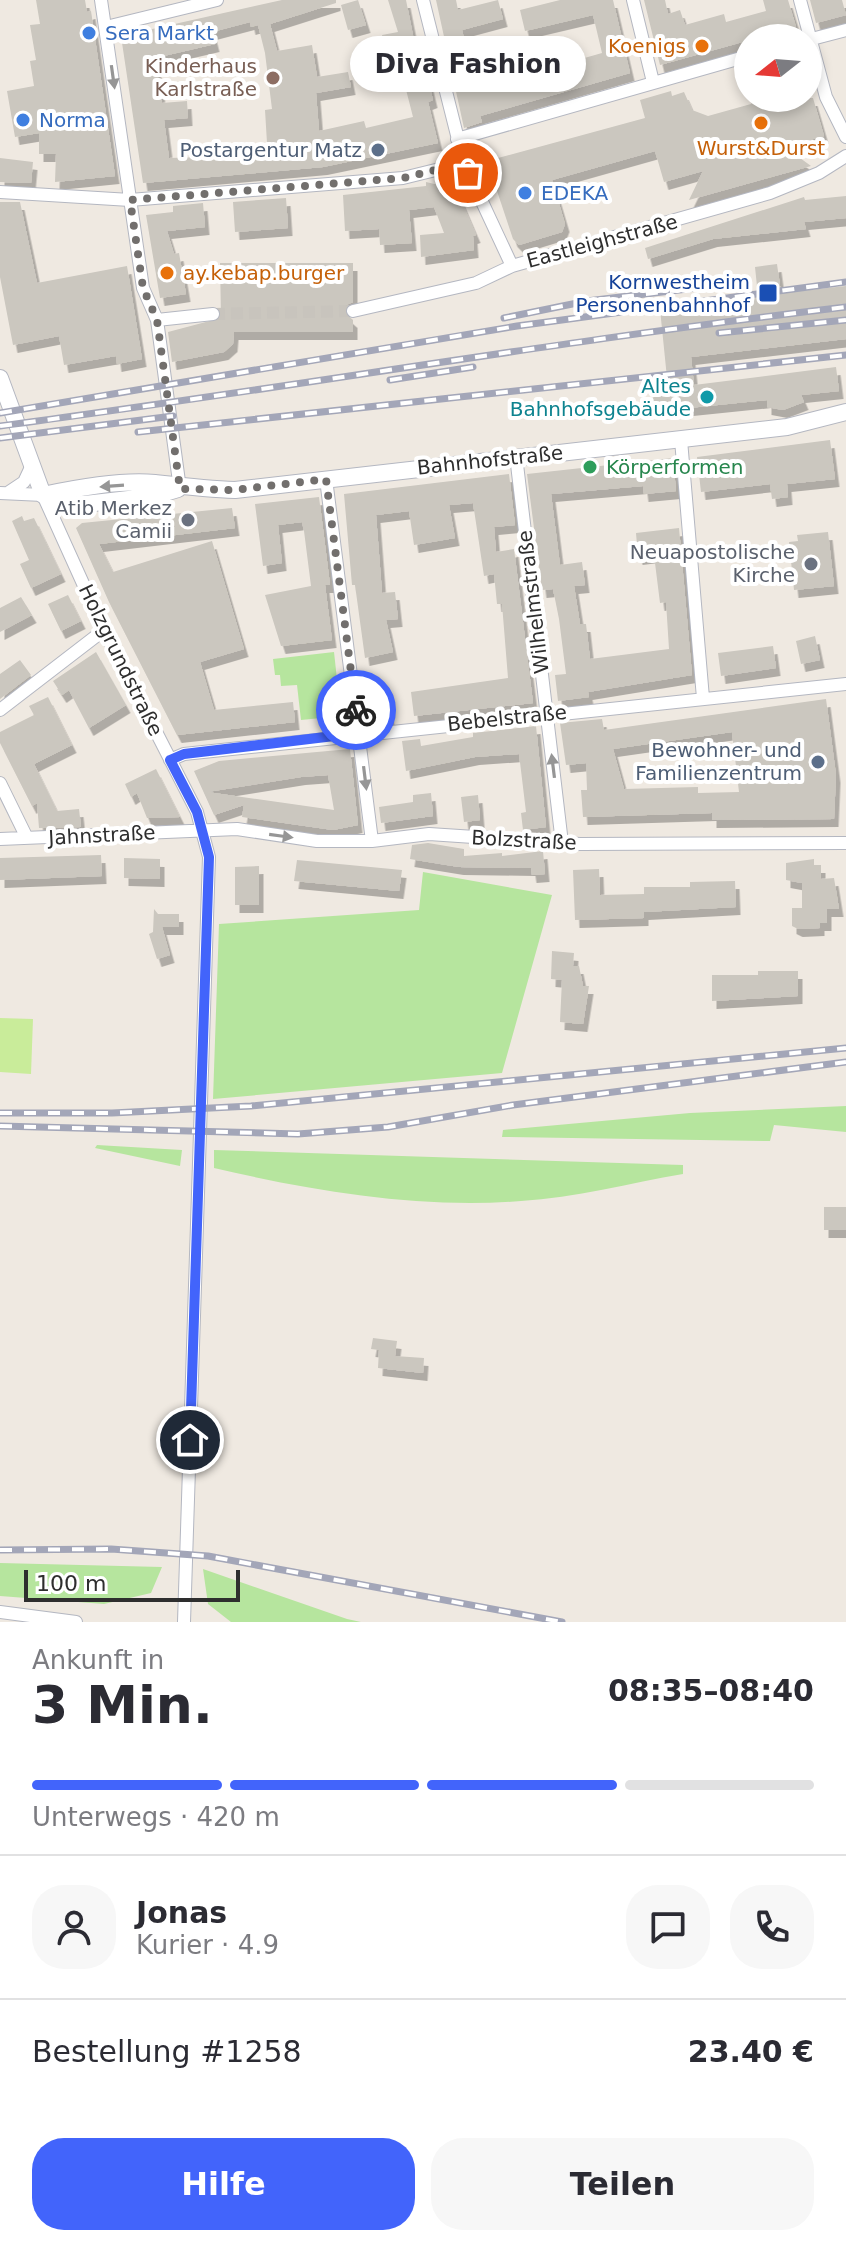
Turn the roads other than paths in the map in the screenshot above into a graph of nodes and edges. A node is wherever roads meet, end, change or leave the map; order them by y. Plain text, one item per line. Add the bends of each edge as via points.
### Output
1 (101, 0) edge
2 (217, 0) edge
3 (423, 0) edge
4 (633, 0) edge
5 (800, 0) edge
6 (805, 24) edge
7 (106, 27) junction
8 (846, 30) edge
9 (822, 36) edge
10 (734, 60) edge
11 (653, 82) junction
12 (822, 84) edge
13 (846, 137) edge
14 (457, 139) junction
15 (846, 156) edge
16 (464, 163) junction
17 (0, 192) edge
18 (130, 200) junction
19 (512, 266) junction
20 (353, 311) tunnel mouth
21 (213, 314) tunnel mouth
22 (157, 320) junction
23 (0, 378) edge
24 (846, 412) edge
25 (681, 440) junction
26 (516, 456) junction
27 (32, 465) junction
28 (326, 479) junction
29 (180, 489) junction
30 (4, 493) edge
31 (43, 495) junction
32 (104, 630) junction
33 (846, 684) edge
34 (703, 698) junction
35 (0, 710) edge
36 (546, 713) junction
37 (359, 733) junction
38 (170, 760) junction
39 (0, 783) edge
40 (203, 830) junction
41 (27, 838) junction
42 (0, 839) edge
43 (372, 841) junction
44 (562, 843) junction
45 (846, 843) edge
46 (0, 1612) edge
47 (76, 1622) edge
48 (184, 1622) edge

1 - 7 street
2 - 7 street
3 - 14 street
4 - 11 street
5 - 6 street
7 -> 18 street
8 - 9 street
10 - 11 street
11 - 14 street
12 - 13 street
14 - 16 street
15 - 19 street, Eastleighstraße via 770,193
16 - 18 street via 403,178
16 - 19 street
17 - 18 street
18 - 22 street via 143,288
19 - 20 street, Eastleighstraße via 476,283
21 - 22 street
22 - 29 street
23 - 27 main road, Holzgrundstraße
24 - 25 main road, Bahnhofstraße via 803,425
25 - 26 main road, Bahnhofstraße
25 - 34 street
26 - 28 main road, Bahnhofstraße
26 - 36 street, Wilhelmstraße
27 - 30 street via 24,482
27 - 31 main road, Holzgrundstraße
28 - 29 main road, Bahnhofstraße via 235,490
28 - 37 street
29 - 31 main road, Bahnhofstraße via 68,506
30 - 31 street
31 - 32 street, Holzgrundstraße
32 - 35 street
32 - 38 street, Holzgrundstraße
33 - 34 street, Bebelstraße
34 - 36 street, Bebelstraße
36 - 37 street, Bebelstraße
44 -> 36 street, Wilhelmstraße
37 - 38 street, Bebelstraße
37 -> 43 street
38 - 40 street, Holzgrundstraße
39 - 41 street
40 - 41 street, Jahnstraße
40 -> 43 street, Bolzstraße
40 - 48 street, Holzgrundstraße via 209,857
41 - 42 street, Jahnstraße
43 - 44 street, Bolzstraße via 429,834
44 - 45 street, Bolzstraße
46 - 47 street

